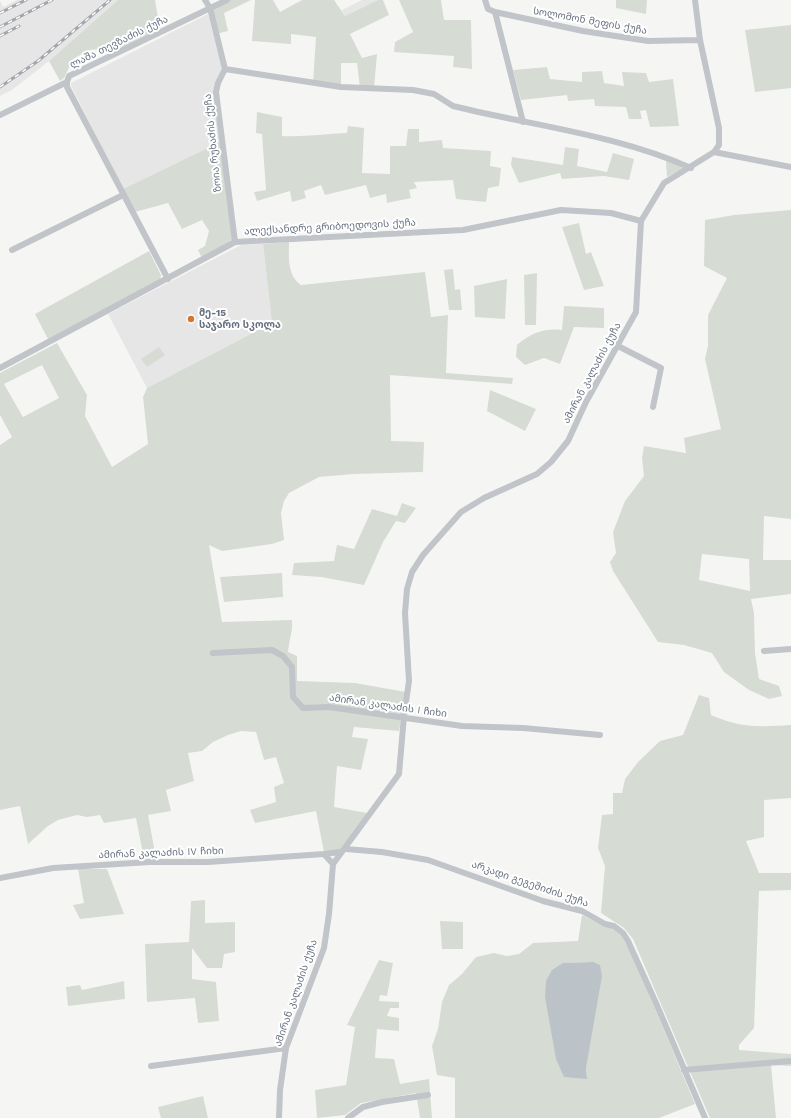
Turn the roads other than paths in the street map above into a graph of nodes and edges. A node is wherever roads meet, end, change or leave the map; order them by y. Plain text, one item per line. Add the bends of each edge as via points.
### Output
1 (205, 0) edge
2 (227, 0) edge
3 (484, 0) edge
4 (695, 0) edge
5 (210, 8) junction
6 (494, 12) junction
7 (700, 40) junction
8 (225, 69) junction
9 (67, 82) junction
10 (0, 115) edge
11 (523, 122) junction
12 (714, 152) junction
13 (791, 167) edge
14 (691, 168) junction
15 (123, 195) junction
16 (641, 221) junction
17 (234, 242) junction
18 (12, 250) dead end
19 (168, 279) junction
20 (618, 346) junction
21 (0, 368) edge
22 (652, 407) dead end
23 (791, 649) edge
24 (764, 651) dead end
25 (214, 652) dead end
26 (404, 716) junction
27 (600, 735) dead end
28 (343, 851) junction
29 (324, 854) junction
30 (333, 864) junction
31 (0, 878) edge
32 (286, 1048) junction
33 (791, 1061) edge
34 (151, 1066) dead end
35 (684, 1070) junction
36 (428, 1095) dead end
37 (279, 1118) edge
38 (348, 1118) edge
39 (705, 1118) edge

1 - 5 street
2 - 5 street, ლაშა თევზაძის ქუჩა
3 - 6 street via 488,9
4 - 7 street
5 - 8 street
5 - 9 street, ლაშა თევზაძის ქუჩა via 69,76
6 - 7 street, სოლომონ მეფის ქუჩა via 583,31 648,41
6 - 11 street
7 - 12 street via 719,128 719,145
8 - 11 street via 341,87 413,90 434,94 453,106
8 - 17 street, ზოია რუხაძის ქუჩა via 216,92
9 - 10 street, ლაშა თევზაძის ქუჩა
9 - 15 street via 67,87
11 - 14 street via 608,140 670,158
12 - 13 street
12 - 14 street, ამირან კალაძის ქუჩა
14 - 16 street, ამირან კალაძის ქუჩა via 664,183
15 - 18 street
15 - 19 street
16 - 17 street, ალექსანდრე გრიბოედოვის ქუჩა via 611,213 561,210 464,230
16 - 20 street, ამირან კალაძის ქუჩა via 636,312
17 - 19 street, ალექსანდრე გრიბოედოვის ქუჩა
19 - 21 street, ალექსანდრე გრიბოედოვის ქუჩა
20 - 22 street via 661,368
20 - 26 street, ამირან კალაძის ქუჩა via 586,402 568,441 551,462 537,474 484,498 461,512 412,572 405,612 409,681
23 - 24 street
25 - 26 street, ამირან კალაძის I ჩიხი via 272,650 283,656 292,668 293,697 303,708 329,707
26 - 27 street, ამირან კალაძის I ჩიხი via 462,726
26 - 28 street, ამირან კალაძის ქუჩა via 399,774
28 - 29 street, ამირან კალაძის IV ჩიხი
28 - 30 street, ამირან კალაძის ქუჩა
28 - 35 street, არკადი გეგეშიძის ქუჩა via 382,852 428,860 543,901 582,911 605,924 614,926 628,941
29 - 30 street
29 - 31 street, ამირან კალაძის IV ჩიხი via 208,862 150,862 53,868
30 - 32 street, ამირან კალაძის ქუჩა via 324,948
32 - 34 street
32 - 37 street, ამირან კალაძის ქუჩა
33 - 35 street
35 - 39 street, არკადი გეგეშიძის ქუჩა
36 - 38 street via 363,1107

